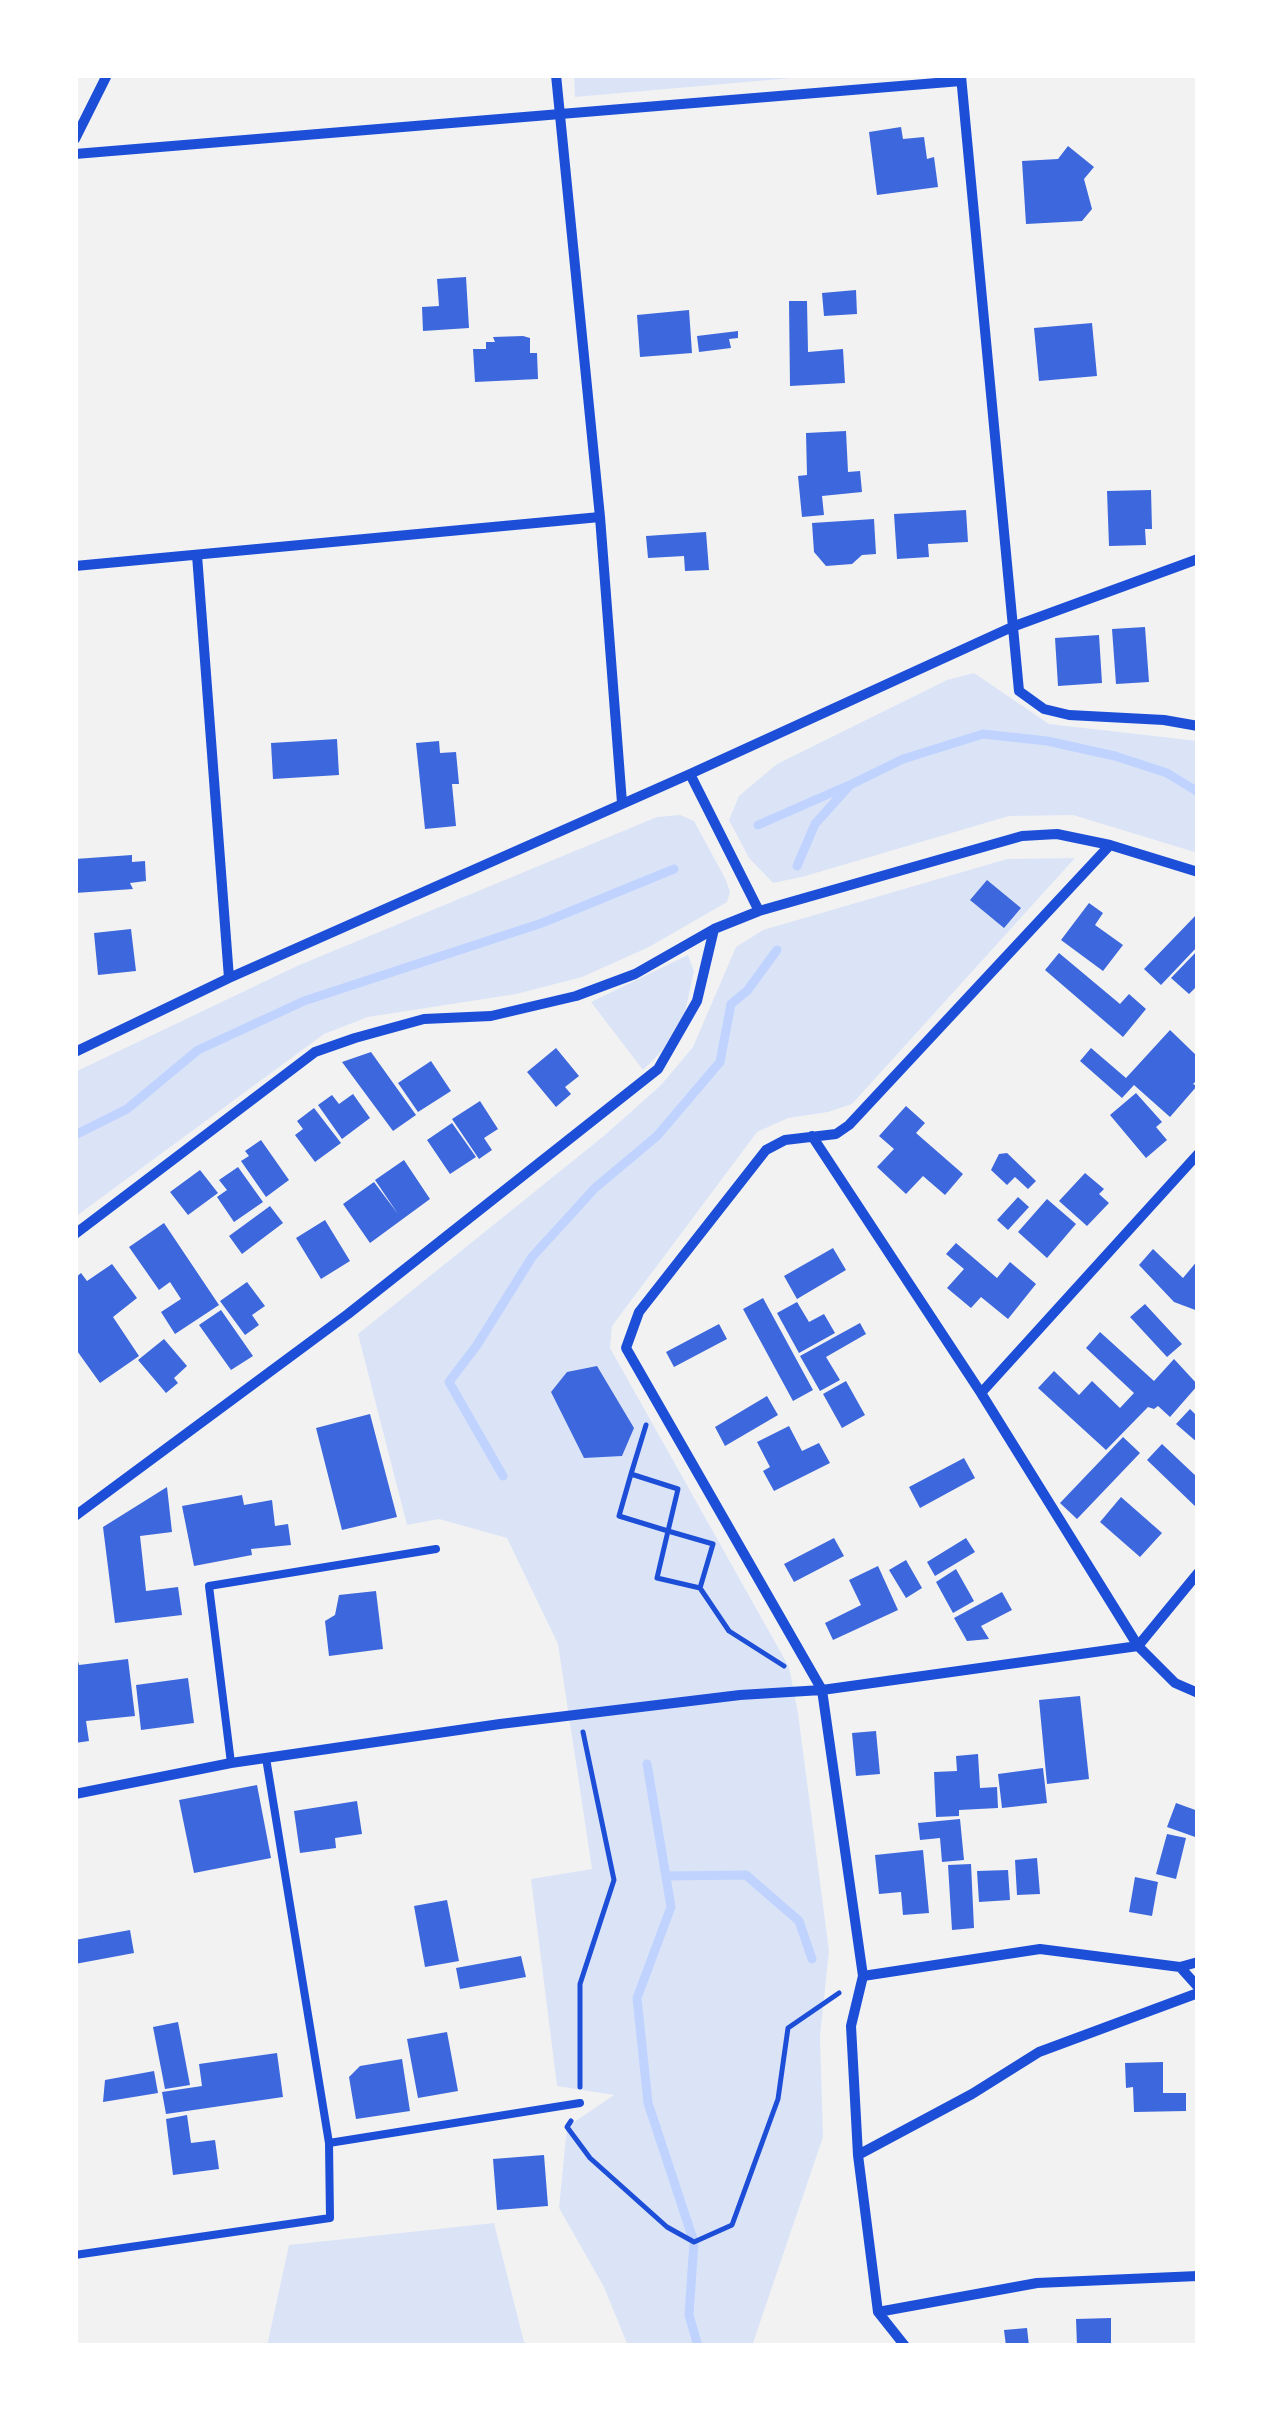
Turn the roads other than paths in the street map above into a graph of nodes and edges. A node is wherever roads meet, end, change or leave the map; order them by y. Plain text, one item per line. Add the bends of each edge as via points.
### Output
1 (107, 75) edge
2 (556, 75) edge
3 (961, 78) edge
4 (561, 114) junction
5 (75, 138) edge
6 (75, 154) edge
7 (600, 518) junction
8 (197, 555) junction
9 (1198, 559) edge
10 (75, 566) edge
11 (1012, 627) junction
12 (1198, 726) edge
13 (690, 774) junction
14 (622, 804) junction
15 (1110, 845) junction
16 (1198, 872) edge
17 (759, 910) junction
18 (714, 929) junction
19 (229, 978) junction
20 (75, 1052) edge
21 (812, 1136) junction
22 (1198, 1154) edge
23 (75, 1234) edge
24 (981, 1393) junction
25 (75, 1516) edge
26 (436, 1549) dead end
27 (1198, 1573) edge
28 (1138, 1646) junction
29 (822, 1690) junction
30 (1198, 1693) edge
31 (266, 1758) junction
32 (231, 1763) junction
33 (75, 1794) edge
34 (1198, 1962) edge
35 (1180, 1967) junction
36 (863, 1976) junction
37 (1198, 1990) edge
38 (580, 2103) road end
39 (329, 2143) junction
40 (858, 2156) junction
41 (75, 2255) edge
42 (1198, 2276) edge
43 (878, 2312) junction
44 (904, 2346) edge

1 - 5 street
2 - 4 street
3 - 4 street
3 - 11 street
4 - 6 street
4 - 7 street
7 - 8 street
7 - 14 street
8 - 10 street
8 - 19 street
9 - 11 street
11 - 12 street via 1018,690 1044,710
11 - 13 street
13 - 14 street
13 - 17 street
14 - 19 street
15 - 16 street
15 - 17 street via 1057,834 1022,836
15 - 21 street via 849,1125
17 - 18 street
18 - 23 street via 635,974 576,996 490,1016 424,1019 315,1052
18 - 25 street via 698,1001 658,1069 348,1314
19 - 20 street
21 - 24 street
21 - 29 street via 766,1150 639,1312 626,1348
22 - 24 street
24 - 28 street
26 - 32 lane via 209,1586
27 - 28 street
28 - 29 street
28 - 30 street via 1176,1683
29 - 31 street via 580,1714
29 - 36 street
31 - 32 street
31 - 39 lane
32 - 33 street
34 - 35 street
35 - 36 street via 1040,1949
35 - 37 street
36 - 40 street via 851,2026
37 - 40 street via 1040,2052
38 - 39 lane
39 - 41 lane via 330,2218
40 - 43 street
42 - 43 street via 1037,2284
43 - 44 street

